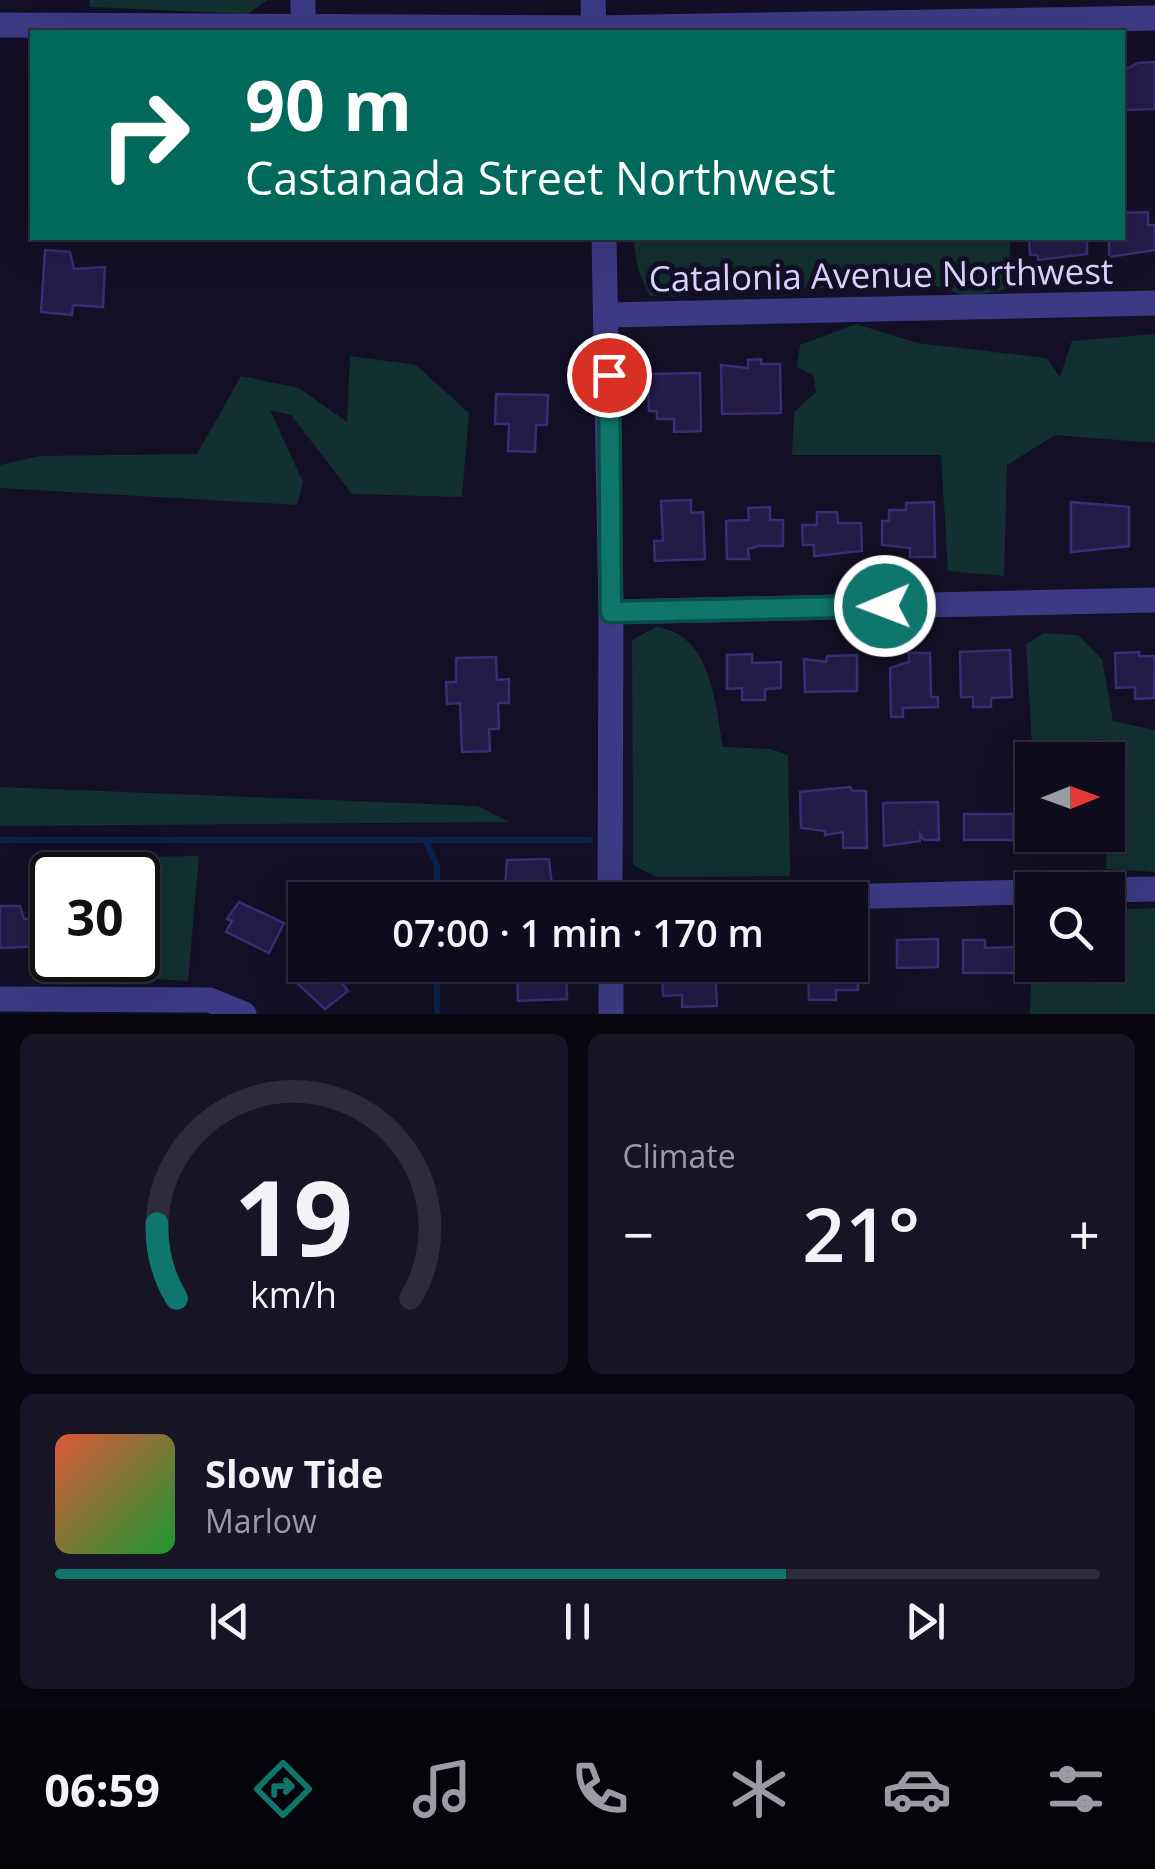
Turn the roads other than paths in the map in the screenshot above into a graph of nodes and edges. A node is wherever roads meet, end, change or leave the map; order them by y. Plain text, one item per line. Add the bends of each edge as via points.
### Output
1 (303, 0) edge
2 (593, 0) edge
3 (1155, 18) edge
4 (0, 25) edge
5 (303, 27) junction
6 (594, 30) edge
7 (604, 240) edge
8 (1155, 303) edge
9 (608, 315) junction
10 (1155, 600) edge
11 (611, 612) junction
12 (610, 882) edge
13 (1155, 889) edge
14 (1125, 890) edge
15 (1015, 892) edge
16 (868, 896) edge
17 (611, 982) edge
18 (0, 999) edge
19 (244, 1014) edge
20 (612, 1014) edge

1 - 5 street
2 - 6 street
3 - 6 street
4 - 5 street
5 - 6 street
7 - 9 street
8 - 9 street, Catalonia Avenue Northwest
9 - 11 street
10 - 11 street
11 - 12 street
13 - 14 street
15 - 16 street
17 - 20 street
18 - 19 street via 210,1000

